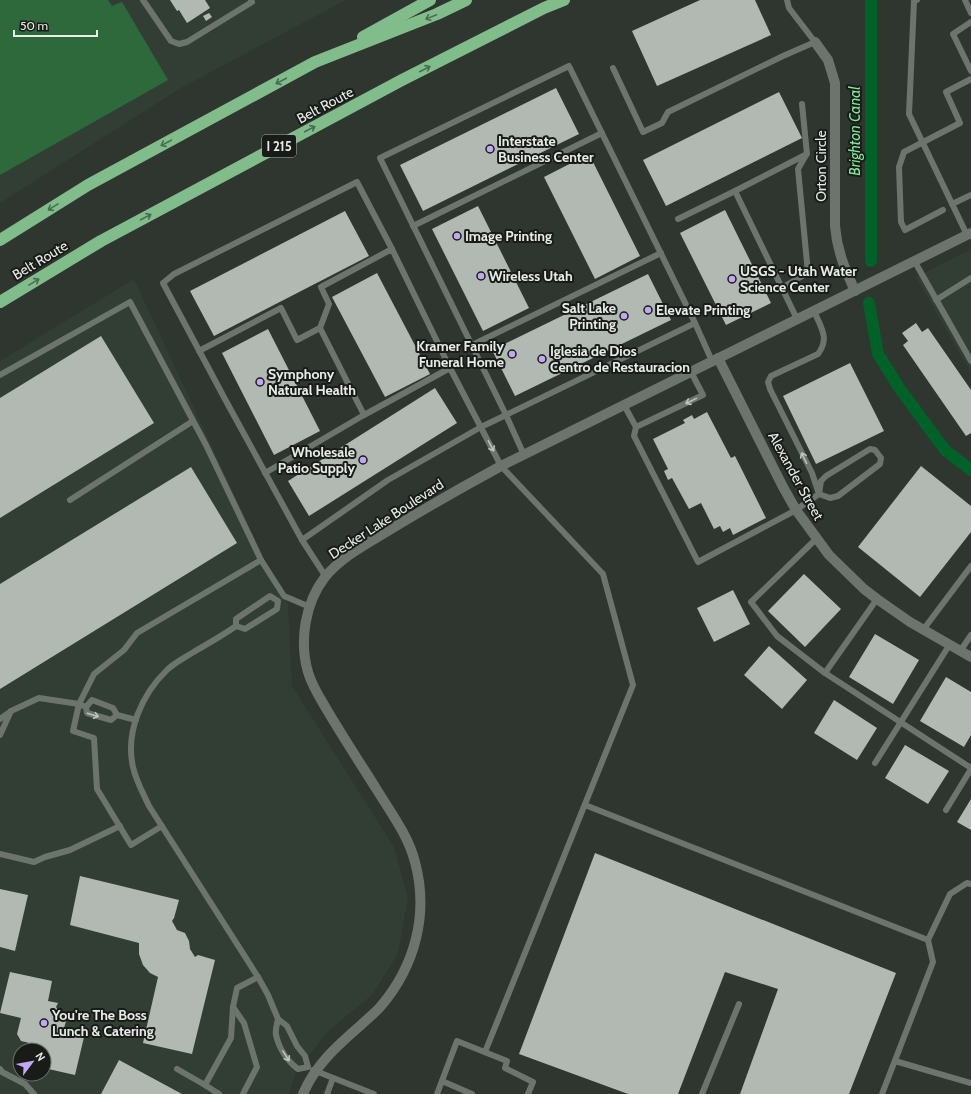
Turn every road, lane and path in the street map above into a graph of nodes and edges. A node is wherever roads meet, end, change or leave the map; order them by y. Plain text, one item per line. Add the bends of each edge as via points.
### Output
1 (143, 0) edge
2 (251, 0) edge
3 (430, 0) edge
4 (466, 0) edge
5 (564, 0) edge
6 (787, 0) edge
7 (917, 0) edge
8 (965, 0) edge
9 (971, 13) edge
10 (971, 22) edge
11 (815, 42) junction
12 (315, 62) junction
13 (613, 68) dead end
14 (971, 72) edge
15 (971, 79) edge
16 (802, 104) dead end
17 (602, 133) junction
18 (922, 142) junction
19 (807, 154) junction
20 (735, 191) junction
21 (971, 195) edge
22 (952, 204) junction
23 (943, 210) dead end
24 (678, 219) dead end
25 (413, 226) junction
26 (969, 234) edge
27 (0, 240) edge
28 (392, 249) junction
29 (660, 253) junction
30 (915, 262) junction
31 (971, 278) edge
32 (781, 288) junction
33 (855, 291) junction
34 (936, 300) junction
35 (0, 302) edge
36 (814, 311) junction
37 (797, 319) junction
38 (695, 323) junction
39 (320, 328) junction
40 (472, 345) junction
41 (199, 351) junction
42 (715, 360) junction
43 (971, 361) edge
44 (450, 368) junction
45 (691, 372) junction
46 (0, 375) edge
47 (624, 405) junction
48 (364, 415) junction
49 (506, 415) junction
50 (193, 421) junction
51 (481, 427) junction
52 (636, 427) junction
53 (524, 455) junction
54 (501, 466) junction
55 (265, 473) junction
56 (819, 494) junction
57 (70, 500) dead end
58 (796, 510) junction
59 (816, 539) junction
60 (302, 540) junction
61 (261, 560) junction
62 (971, 566) edge
63 (326, 577) junction
64 (284, 596) junction
65 (877, 599) junction
66 (278, 601) junction
67 (310, 607) junction
68 (236, 626) junction
69 (923, 630) junction
70 (971, 635) edge
71 (950, 644) junction
72 (961, 650) junction
73 (971, 656) edge
74 (826, 673) junction
75 (82, 706) junction
76 (10, 712) junction
77 (117, 715) junction
78 (0, 719) edge
79 (136, 720) junction
80 (900, 721) junction
81 (0, 736) edge
82 (875, 763) dead end
83 (971, 769) edge
84 (585, 805) junction
85 (946, 810) dead end
86 (120, 826) junction
87 (162, 826) junction
88 (0, 854) edge
89 (971, 884) edge
90 (928, 940) junction
91 (258, 977) junction
92 (739, 1004) dead end
93 (233, 1007) junction
94 (278, 1019) junction
95 (485, 1052) junction
96 (895, 1061) junction
97 (0, 1069) edge
98 (177, 1069) dead end
99 (312, 1069) junction
100 (333, 1078) junction
101 (442, 1081) junction
102 (971, 1083) edge
103 (205, 1085) junction
104 (34, 1094) edge
105 (219, 1094) edge
106 (243, 1094) edge
107 (303, 1094) edge
108 (327, 1094) edge
109 (374, 1094) edge
110 (437, 1094) edge
111 (472, 1094) edge
112 (528, 1094) edge
113 (702, 1094) edge
114 (882, 1094) edge

1 - 2 lane via 171,40 179,44 187,42 252,2
3 - 12 highway
4 -> 12 highway
35 -> 5 highway, Belt Route / I 215 via 101,241 402,80
6 - 11 lane via 789,8
7 - 18 lane via 914,2 910,114
8 - 9 lane
10 - 14 lane via 953,34
11 - 13 lane via 668,112 662,123 643,132
11 - 33 street, Orton Circle via 828,60 835,83 836,244
12 -> 27 highway via 88,185
15 - 18 lane via 946,92 960,123
16 - 19 lane
17 - 25 lane
17 - 25 lane via 569,66 380,158
17 - 29 lane
18 - 22 lane
18 - 23 lane via 904,152 899,167 901,222 905,230
19 - 20 lane
19 - 32 lane via 798,169 808,273
20 - 24 lane
20 - 32 lane
21 - 22 lane
22 - 26 lane
25 - 40 lane
26 - 30 street, Decker Lake Boulevard
28 - 39 lane via 320,287 329,304
28 - 41 lane via 357,182 174,274 164,283
28 - 44 lane
29 - 38 lane
29 - 40 lane
30 - 33 street, Decker Lake Boulevard
30 - 34 lane
31 - 34 lane
32 - 37 lane
33 - 36 street, Decker Lake Boulevard
34 - 43 lane
36 - 37 street, Decker Lake Boulevard
56 -> 36 lane via 812,473 768,382 771,376 818,354 822,348 824,335
37 - 42 street, Decker Lake Boulevard
38 - 42 lane
38 - 49 lane
39 - 41 lane via 297,340 280,308
39 - 48 lane
40 - 49 lane
41 - 55 lane
42 - 45 street, Decker Lake Boulevard
42 - 58 street, Alexander Street
44 - 48 lane
44 - 51 lane
45 - 47 street, Decker Lake Boulevard
45 -> 52 lane via 702,395
46 - 50 lane via 130,302
47 - 52 lane
47 - 53 street, Decker Lake Boulevard
48 - 55 lane
49 - 51 lane
49 - 53 lane
50 - 57 lane
50 - 61 lane
51 -> 54 lane
51 - 60 lane via 388,480
52 - 58 lane via 634,436 698,562
53 - 54 street, Decker Lake Boulevard
54 - 63 street, Decker Lake Boulevard via 444,497 371,542 345,559
54 - 84 lane via 603,574 633,685
55 - 60 lane
56 - 56 lane via 821,481 826,476 870,449 875,450 880,458 880,464 838,496 830,498
56 - 58 lane
58 - 59 street, Alexander Street
59 - 65 street, Alexander Street via 829,555
59 - 74 lane via 751,602 777,636
60 - 63 lane
61 - 64 lane
61 - 75 lane via 137,632 124,650 94,674
62 - 69 lane
63 - 67 street, Decker Lake Boulevard via 317,589
64 - 66 lane
64 - 67 lane
65 - 69 street, Alexander Street
65 - 74 lane
66 - 68 lane via 277,609 245,629
66 - 68 lane via 270,596 236,619
67 - 99 street, Decker Lake Boulevard via 304,632 304,656 308,673 316,692 403,834 415,862 420,904 420,919 412,953 392,992 379,1008
68 - 79 lane via 167,670 141,704
69 - 71 street, Alexander Street
70 - 72 lane
71 - 72 street, Alexander Street
71 - 80 lane
72 - 73 street, Alexander Street
74 - 80 lane
75 - 76 lane via 38,698
75 -> 77 lane via 87,713 111,720
75 - 77 lane via 92,700 113,708
75 - 86 lane via 74,731 94,738 97,789
76 - 78 lane
76 - 81 lane
77 - 79 lane
79 - 87 lane via 132,740 133,766 139,786
80 - 82 lane
80 - 83 lane
83 - 85 lane
84 - 90 lane
84 - 95 lane
86 - 87 lane via 131,845
86 - 88 lane via 70,850 34,862
87 - 91 lane
89 - 90 lane via 967,883 950,894
90 - 96 lane via 933,962
91 - 93 lane via 237,988
91 - 94 lane
92 - 113 lane
93 - 103 lane via 231,1038
93 - 106 lane via 244,1023 257,1067
94 - 99 lane via 287,1026
94 -> 99 lane via 276,1034 284,1054 298,1069
95 - 101 lane via 458,1041
95 - 112 lane via 507,1061 504,1068 533,1082
96 - 102 lane
96 - 114 lane
97 - 104 lane via 25,1084
98 - 103 lane
99 - 100 lane
99 - 107 street, Decker Lake Boulevard
100 - 108 lane
100 - 109 lane
101 - 110 lane
101 - 111 lane
103 - 105 lane

